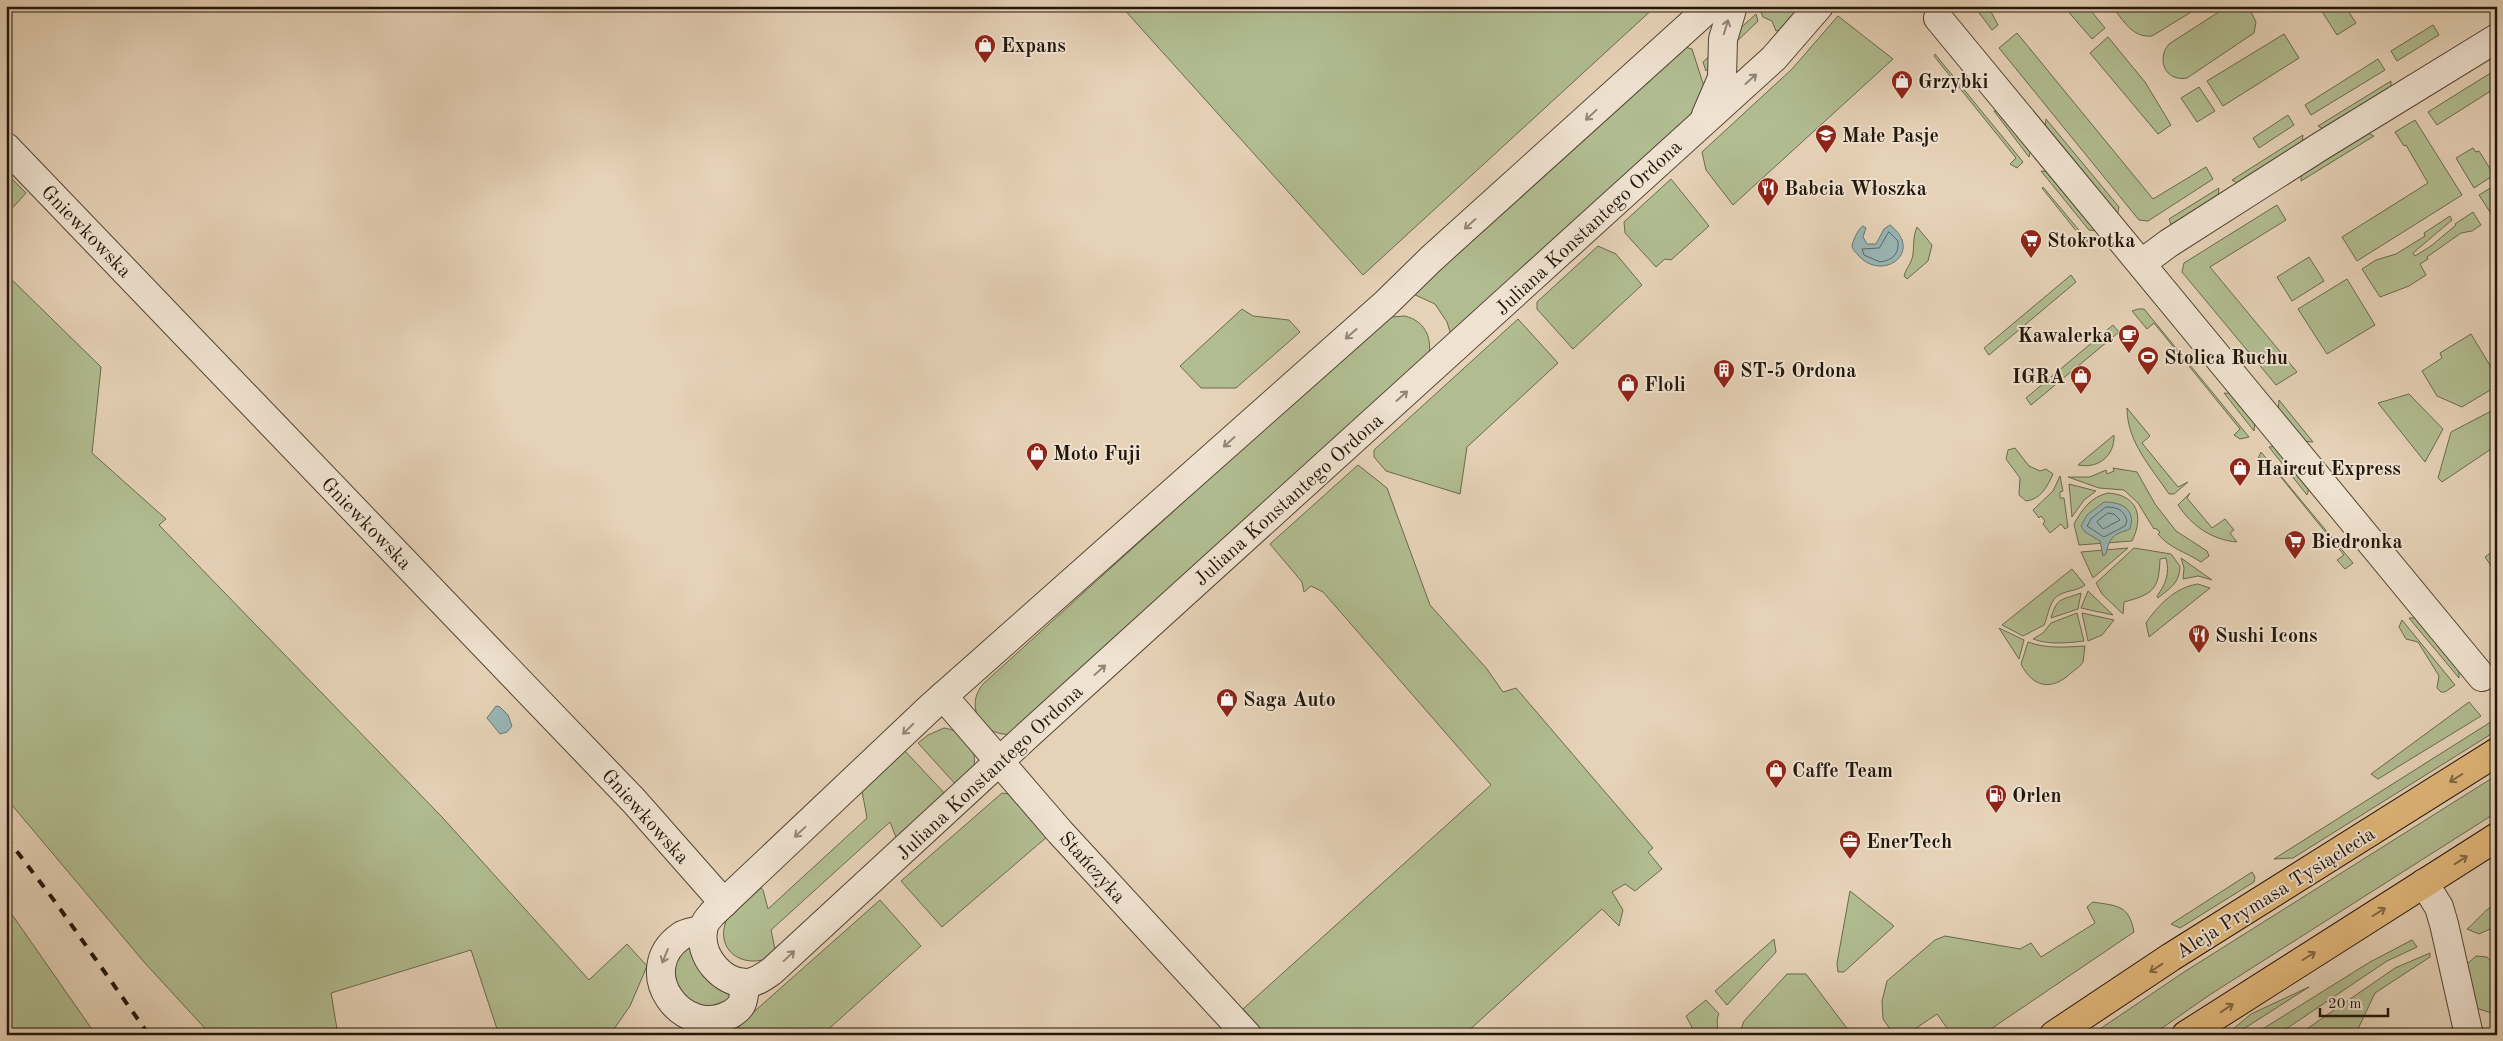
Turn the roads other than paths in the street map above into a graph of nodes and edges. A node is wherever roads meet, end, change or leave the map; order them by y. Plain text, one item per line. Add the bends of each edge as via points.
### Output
1 (1711, 6) edge
2 (1733, 6) edge
3 (1819, 6) edge
4 (1938, 18) dead end
5 (2497, 38) edge
6 (1702, 124) junction
7 (6, 147) edge
8 (2142, 263) junction
9 (2482, 678) dead end
10 (943, 696) junction
11 (2497, 752) edge
12 (1000, 762) junction
13 (2497, 837) edge
14 (2424, 884) junction
15 (724, 903) junction
16 (703, 929) junction
17 (749, 983) junction
18 (718, 1028) edge
19 (1247, 1035) edge
20 (2054, 1035) edge
21 (2186, 1035) edge
22 (2470, 1035) edge

1 -> 10 street via 1385,304
6 -> 2 street via 1722,78 1723,38
6 -> 3 street, Juliana Konstantego Ordona via 1774,58
4 - 8 street
5 - 8 street via 2289,166
12 -> 6 street, Juliana Konstantego Ordona
7 - 15 street, Gniewkowska via 627,794
8 - 9 street
10 - 12 street, Stańczyka
10 -> 15 street
11 -> 20 main road, Aleja Prymasa Tysiąclecia
17 -> 12 street, Juliana Konstantego Ordona via 772,971
12 - 19 street, Stańczyka
14 -> 13 main road
21 -> 14 main road
14 - 22 street via 2439,907
15 - 16 street
16 - 17 street via 702,947 717,970 736,982
16 -> 18 street via 681,936 669,948 660,972 664,990 678,1009
17 - 18 street via 744,1003

